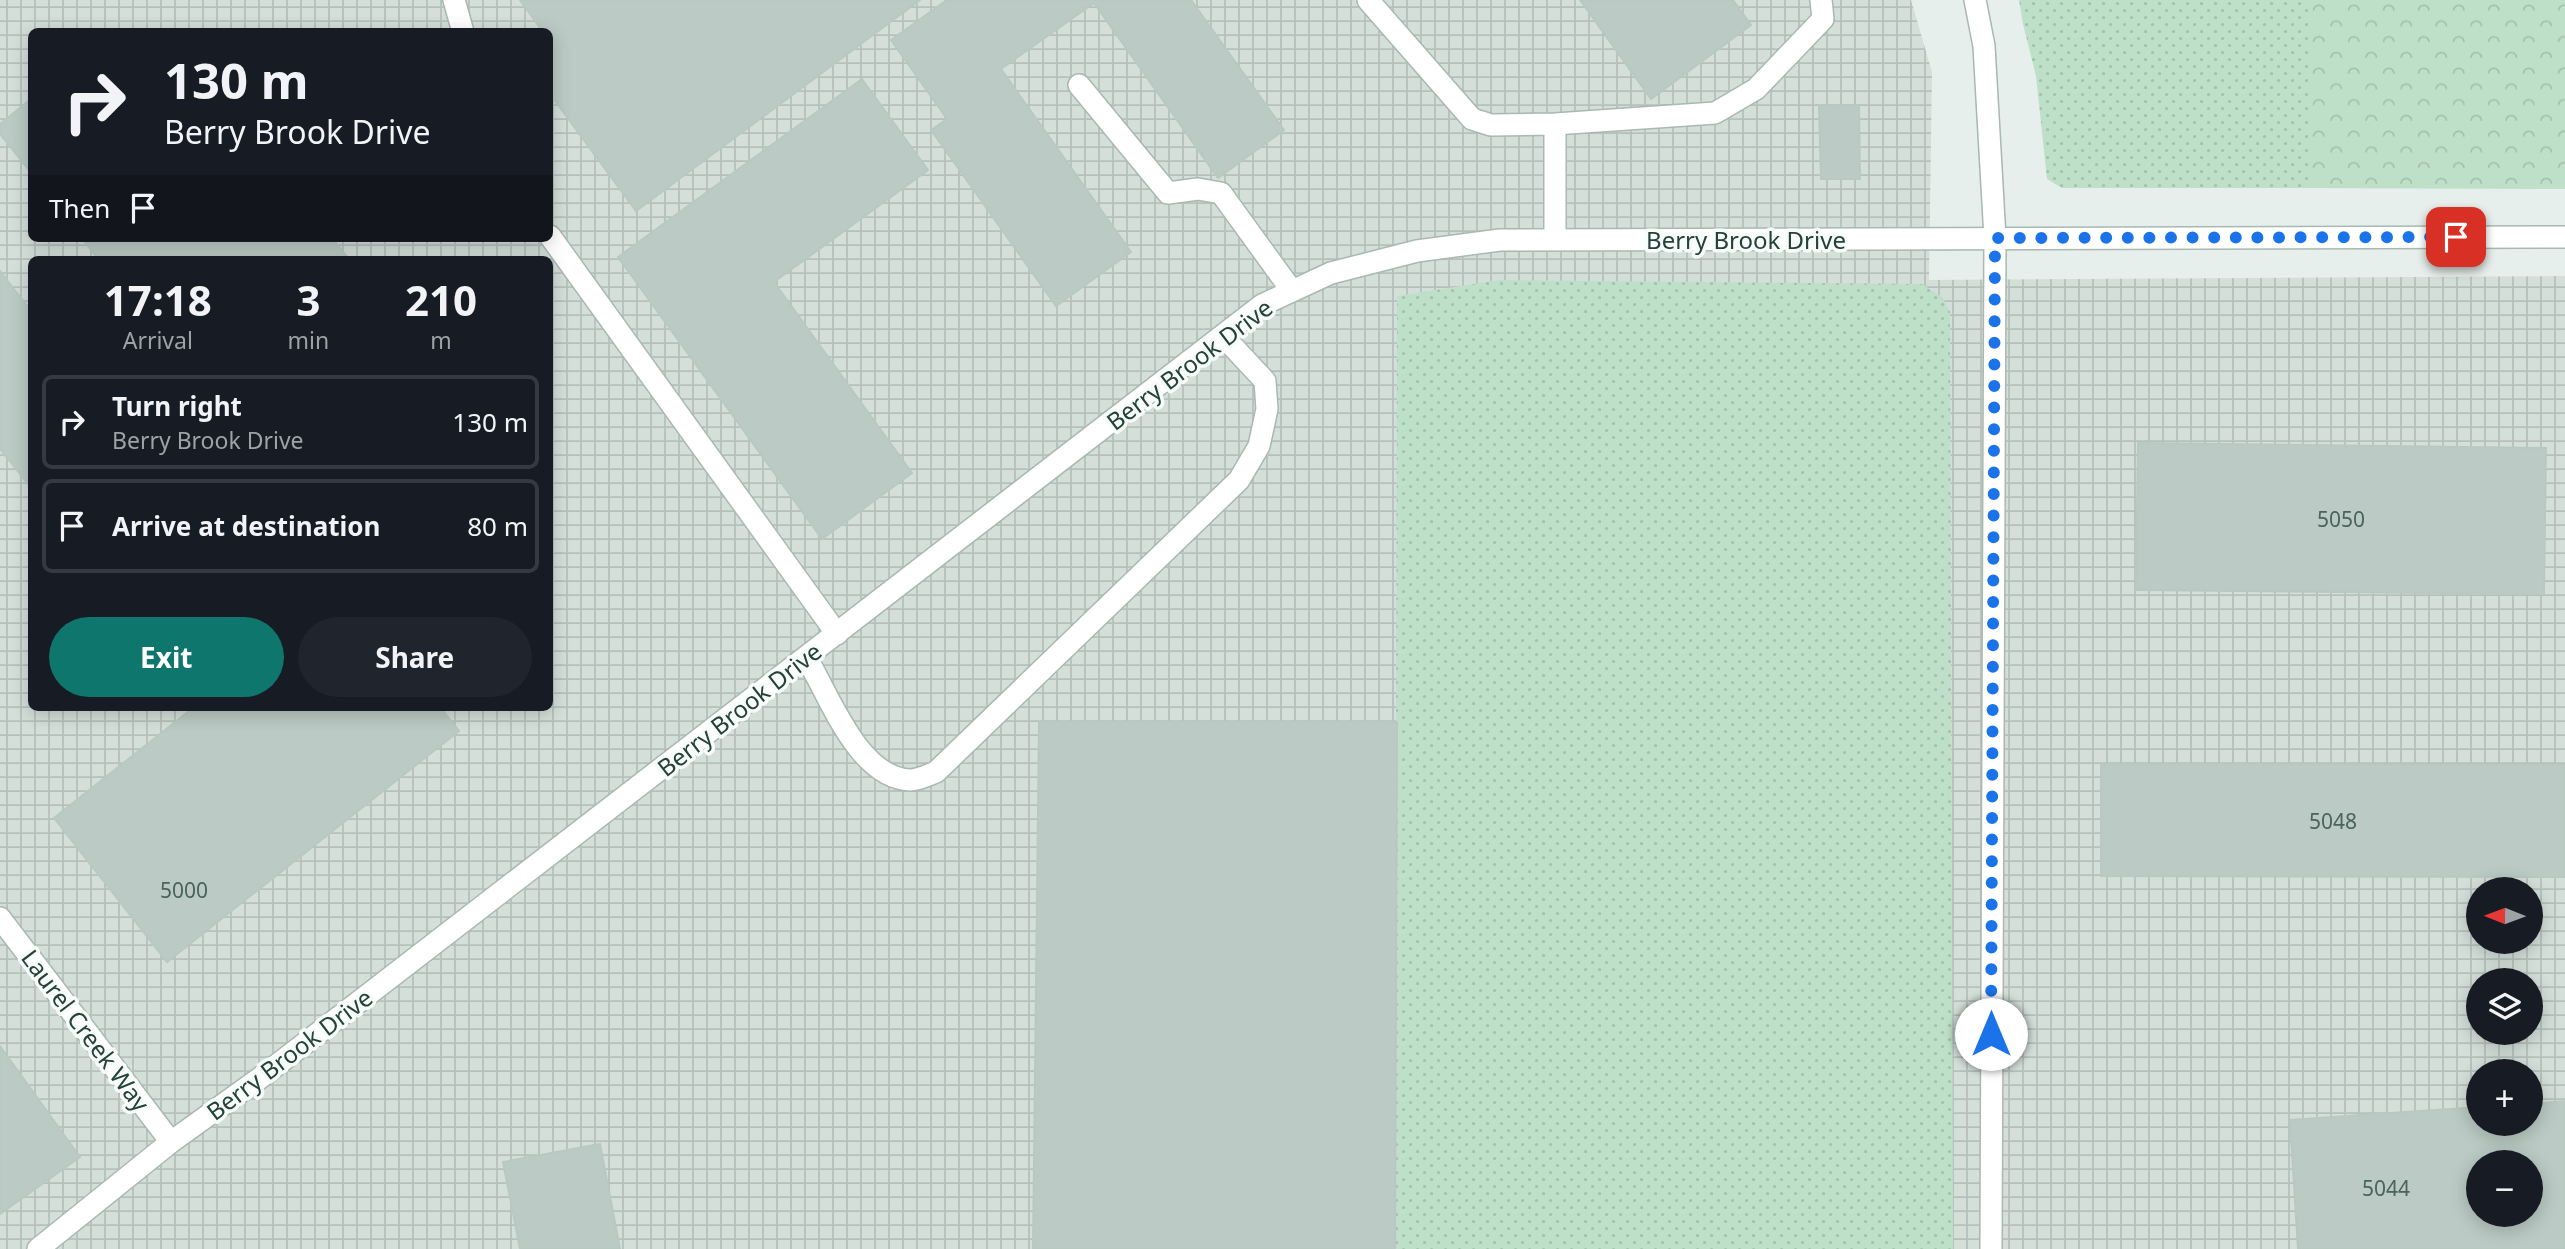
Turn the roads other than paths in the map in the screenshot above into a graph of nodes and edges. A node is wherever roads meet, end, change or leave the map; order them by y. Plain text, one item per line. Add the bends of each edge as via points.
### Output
1 (454, 0) edge
2 (1368, 0) edge
3 (1821, 0) edge
4 (1975, 0) edge
5 (462, 28) edge
6 (1079, 85) dead end
7 (1555, 124) junction
8 (2565, 237) edge
9 (1995, 238) junction
10 (1555, 239) junction
11 (553, 240) edge
12 (1292, 291) junction
13 (1223, 336) junction
14 (837, 634) junction
15 (807, 657) junction
16 (0, 918) edge
17 (171, 1142) junction
18 (38, 1249) edge
19 (1991, 1249) edge

1 - 5 street
2 - 7 street via 1472,119 1491,125
3 - 7 street via 1823,19 1756,89 1715,113
4 - 9 street via 1984,46
6 - 12 street via 1168,193 1198,189 1221,193
7 - 10 street
8 - 9 street, Berry Brook Drive
9 - 10 street, Berry Brook Drive
9 - 19 street
10 - 12 street, Berry Brook Drive via 1500,240 1417,251 1331,273
11 - 14 street
12 - 13 street, Berry Brook Drive via 1262,305
13 - 14 street, Berry Brook Drive
13 - 15 street via 1265,381 1267,409 1259,446 1238,480 936,772 913,781 895,778 876,767 850,736
14 - 15 street, Berry Brook Drive
15 - 17 street, Berry Brook Drive
16 - 17 street, Laurel Creek Way
17 - 18 street, Berry Brook Drive

